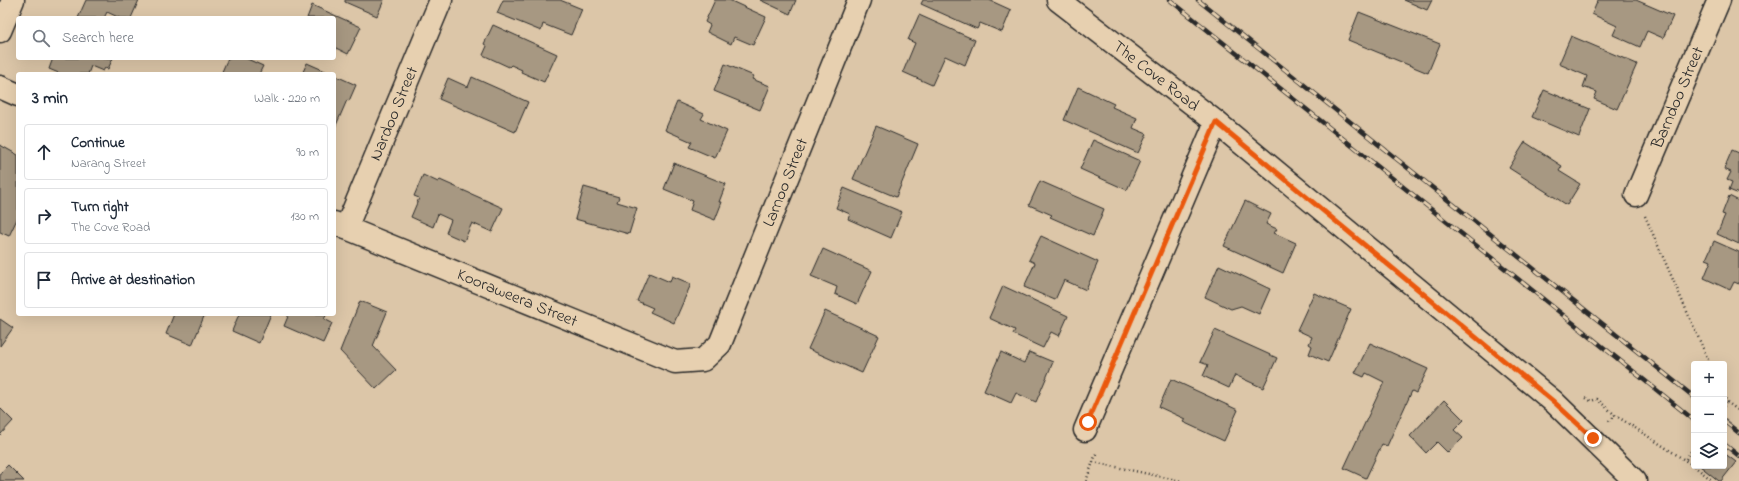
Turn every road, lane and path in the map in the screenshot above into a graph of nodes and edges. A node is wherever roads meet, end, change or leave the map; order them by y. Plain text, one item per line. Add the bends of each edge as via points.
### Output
1 (13, 0) edge
2 (442, 0) edge
3 (859, 0) edge
4 (1058, 0) edge
5 (1719, 0) edge
6 (0, 31) edge
7 (0, 87) edge
8 (16, 94) edge
9 (1216, 122) junction
10 (1636, 195) joint
11 (340, 226) edge
12 (703, 360) joint
13 (1709, 361) edge
14 (1727, 402) edge
15 (1739, 411) edge
16 (1615, 415) dead end
17 (1085, 430) dead end
18 (1691, 452) edge
19 (1686, 459) junction
20 (1093, 462) dead end
21 (1691, 463) edge
22 (1698, 469) edge
23 (1181, 481) edge
24 (1635, 481) edge
25 (1713, 481) edge

1 - 6 street
2 - 11 street, Nardoo Street
3 - 12 street, Larnoo Street via 720,344
4 - 9 street, The Cove Road
5 - 10 street, Barndoo Street
7 - 8 street
9 - 17 street
9 - 24 street, The Cove Road via 1554,402
10 - 13 path
11 - 12 street, Kooraweera Street via 675,362
14 - 15 path
16 - 19 path
18 - 19 path
19 - 21 path
20 - 23 path
22 - 25 path

